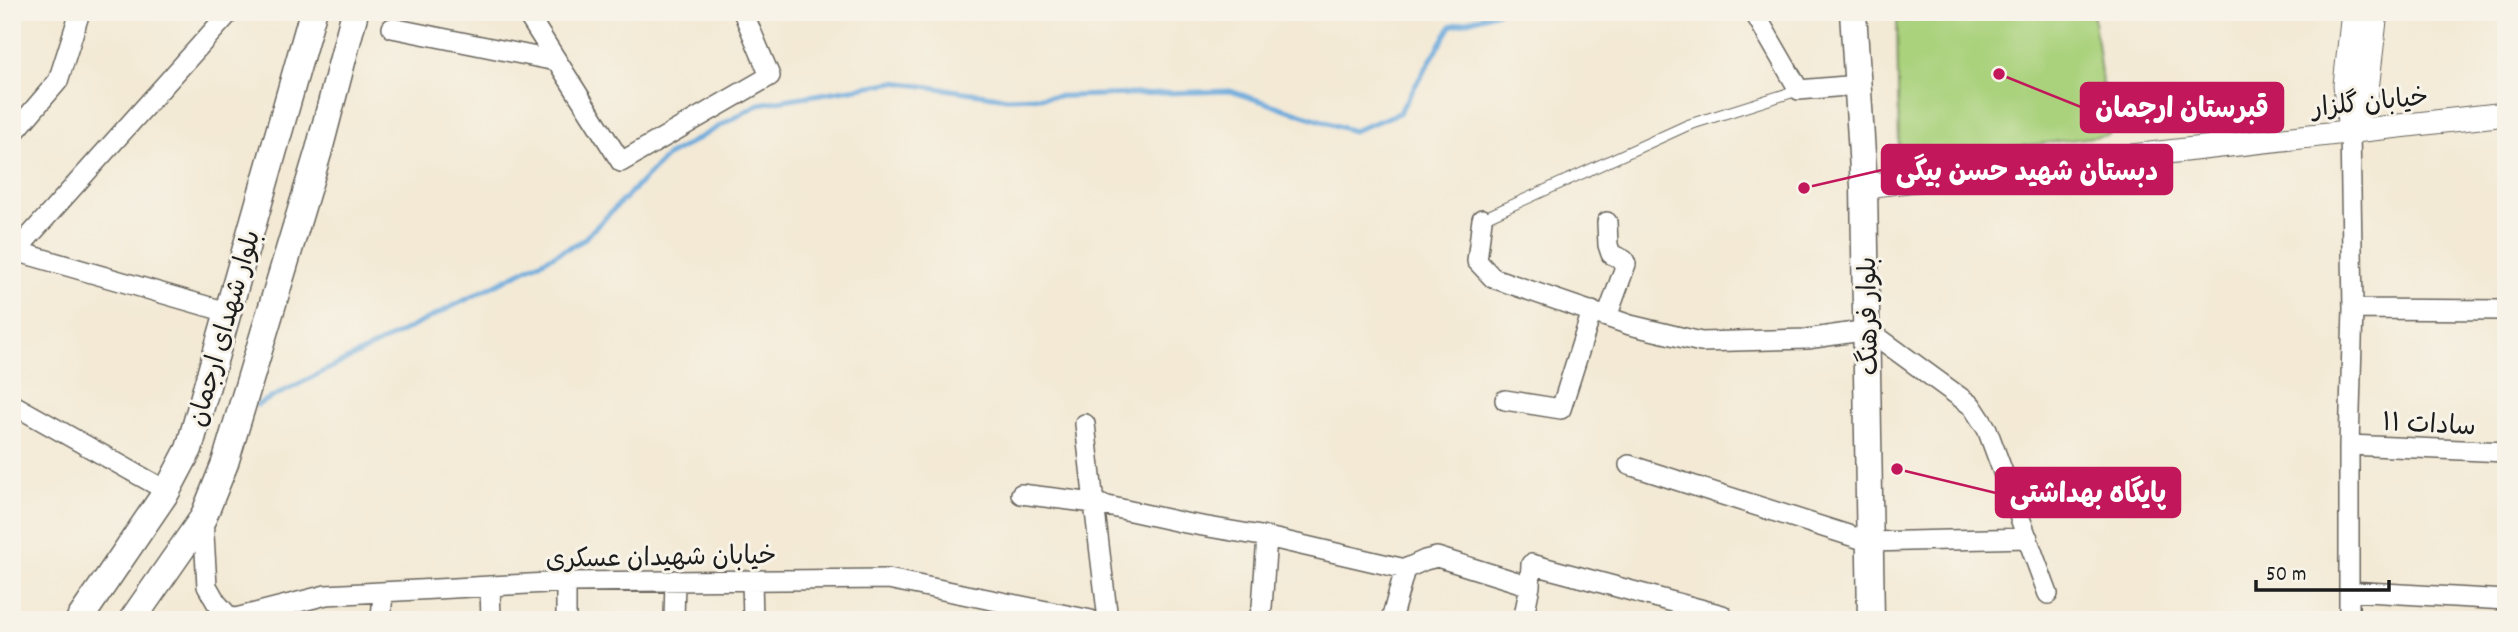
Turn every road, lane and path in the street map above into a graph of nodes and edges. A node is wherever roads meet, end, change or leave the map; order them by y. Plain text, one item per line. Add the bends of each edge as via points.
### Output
1 (80, 12) edge
2 (230, 12) edge
3 (313, 12) edge
4 (355, 12) edge
5 (526, 12) edge
6 (743, 12) edge
7 (1754, 12) edge
8 (1853, 12) edge
9 (2353, 12) edge
10 (2376, 12) edge
11 (392, 28) dead end
12 (556, 61) junction
13 (1858, 85) junction
14 (1799, 90) junction
15 (2506, 114) edge
16 (2350, 131) junction
17 (12, 135) edge
18 (1864, 186) junction
19 (1482, 219) joint
20 (1607, 222) dead end
21 (14, 251) edge
22 (2353, 309) junction
23 (2506, 310) edge
24 (227, 312) junction
25 (1600, 314) junction
26 (1868, 330) junction
27 (1505, 400) dead end
28 (12, 404) edge
29 (1085, 424) dead end
30 (2349, 445) junction
31 (190, 449) junction
32 (2506, 452) edge
33 (225, 463) junction
34 (1629, 465) dead end
35 (167, 491) junction
36 (1021, 494) dead end
37 (1094, 503) junction
38 (203, 519) junction
39 (1267, 537) junction
40 (2028, 538) junction
41 (1870, 542) junction
42 (1405, 569) junction
43 (675, 580) junction
44 (752, 580) junction
45 (566, 582) junction
46 (490, 586) junction
47 (1530, 586) junction
48 (2349, 591) junction
49 (383, 592) junction
50 (2048, 594) dead end
51 (2506, 600) edge
52 (1024, 613) edge
53 (229, 619) edge
54 (79, 620) edge
55 (132, 620) edge
56 (381, 620) edge
57 (491, 620) edge
58 (566, 620) edge
59 (674, 620) edge
60 (753, 620) edge
61 (1091, 620) edge
62 (1108, 620) edge
63 (1258, 620) edge
64 (1391, 620) edge
65 (1522, 620) edge
66 (1723, 620) edge
67 (1871, 620) edge
68 (2349, 620) edge

1 - 17 street via 58,81
2 - 21 street
3 - 24 main road, بلوار شهدای ارجمان
4 - 33 main road, بلوار شهدای ارجمان via 319,150
5 - 12 street
6 - 12 street via 770,76 621,162
7 - 14 street
8 - 13 main road, بلوار فرهنگ
9 - 16 street via 2345,85
10 - 16 street via 2366,98
11 - 12 street
13 - 14 street
13 - 18 main road, بلوار فرهنگ
14 - 19 lane via 1688,125
15 - 16 street, خیابان گلزار
16 - 18 street, خیابان گلزار
16 - 22 street
18 - 26 main road, بلوار فرهنگ
19 - 25 street via 1477,261 1493,278
20 - 25 street via 1611,254 1626,264
21 - 24 street
22 - 23 street
22 - 30 street
24 - 31 main road, بلوار شهدای ارجمان
25 - 26 street via 1701,342 1807,340
25 - 27 street via 1561,409
26 - 40 street via 1972,406 1987,429
26 - 41 main road, بلوار فرهنگ
28 - 35 street
29 - 37 street
30 - 32 street, سادات ۱۱
30 - 48 street
31 - 33 main road
31 - 35 main road, بلوار شهدای ارجمان
33 - 38 main road, بلوار شهدای ارجمان
34 - 41 street
35 - 54 main road, بلوار شهدای ارجمان
36 - 37 street
37 - 39 street
37 - 62 street
38 - 53 street, خیابان شهیدان عسکری via 207,586
38 - 55 main road, بلوار شهدای ارجمان
39 - 42 street
39 - 63 street
40 - 41 street
40 - 50 street
41 - 67 main road, بلوار فرهنگ
42 - 47 street via 1437,557
42 - 64 street
43 - 44 street, خیابان شهیدان عسکری
43 - 45 street, خیابان شهیدان عسکری
43 - 59 street
44 - 52 street, خیابان شهیدان عسکری via 888,579
44 - 60 street
45 - 46 street, خیابان شهیدان عسکری
45 - 58 street
46 - 49 street, خیابان شهیدان عسکری
46 - 57 street
47 - 65 street
47 - 66 street via 1531,564 1721,615
48 - 51 street
48 - 68 street
49 - 53 street, خیابان شهیدان عسکری via 326,595
49 - 56 street
52 - 61 street, خیابان شهیدان عسکری

